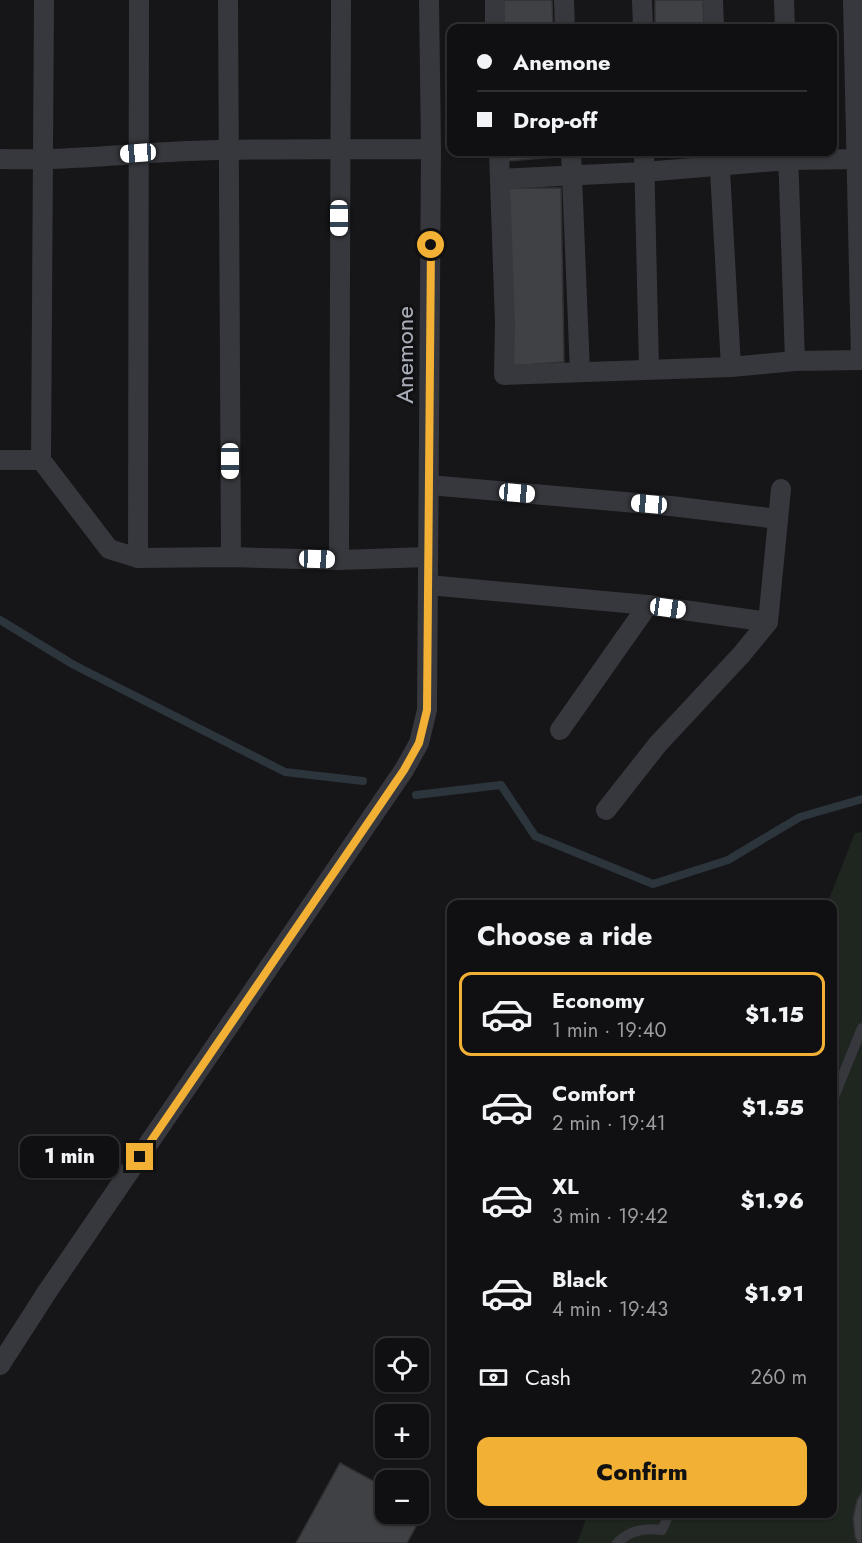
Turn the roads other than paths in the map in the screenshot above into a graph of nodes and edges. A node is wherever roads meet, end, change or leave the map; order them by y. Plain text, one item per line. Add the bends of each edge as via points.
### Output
1 (44, 0) edge
2 (139, 0) edge
3 (228, 0) edge
4 (340, 0) edge
5 (429, 0) edge
6 (495, 0) edge
7 (564, 0) edge
8 (642, 0) edge
9 (713, 0) edge
10 (784, 0) edge
11 (853, 0) edge
12 (495, 24) edge
13 (566, 24) edge
14 (643, 24) edge
15 (714, 24) edge
16 (785, 24) edge
17 (431, 149) junction
18 (229, 150) junction
19 (339, 150) junction
20 (138, 153) junction
21 (499, 156) edge
22 (571, 156) edge
23 (644, 156) edge
24 (788, 156) edge
25 (0, 159) edge
26 (719, 159) edge
27 (42, 160) junction
28 (860, 160) edge
29 (644, 172) junction
30 (572, 175) junction
31 (500, 179) junction
32 (861, 360) edge
33 (795, 361) junction
34 (731, 367) junction
35 (649, 369) junction
36 (580, 372) junction
37 (0, 460) edge
38 (41, 460) junction
39 (429, 485) junction
40 (781, 489) dead end
41 (778, 519) junction
42 (428, 556) junction
43 (231, 557) junction
44 (138, 558) junction
45 (339, 560) junction
46 (428, 585) junction
47 (648, 605) junction
48 (768, 622) junction
49 (560, 730) dead end
50 (606, 810) dead end
51 (862, 1028) edge
52 (837, 1090) edge
53 (0, 1365) edge
54 (667, 1518) edge
55 (617, 1543) edge

1 - 27 street
2 - 20 street
3 - 18 street
4 - 19 street
5 - 17 street, Anemone
6 - 12 street
7 - 13 street
8 - 14 street
9 - 15 street
10 - 16 street
11 - 28 street
17 - 19 street
17 - 39 street, Anemone
18 - 19 street
18 - 20 street
18 - 43 street
19 - 45 street
20 - 27 street
20 - 44 street
21 - 31 street
22 - 30 street
23 - 29 street
24 - 26 street
24 - 28 street
24 - 33 street
25 - 27 street
26 - 29 street
26 - 34 street
27 - 38 street
28 - 32 street
29 - 30 street
29 - 35 street
30 - 31 street
30 - 36 street
31 - 36 street via 506,323 504,375
32 - 33 street
33 - 34 street
34 - 35 street
35 - 36 street
37 - 38 street
38 - 44 street via 109,549
39 - 41 street
39 - 42 street, Anemone
40 - 41 street
41 - 48 street
42 - 45 street
42 - 46 street, Anemone
43 - 44 street
43 - 45 street
46 - 47 street
46 - 53 street, Anemone via 427,710 419,743
47 - 48 street
47 - 49 street
48 - 50 street via 657,744
51 - 52 lane
54 - 55 lane via 662,1530 637,1530

